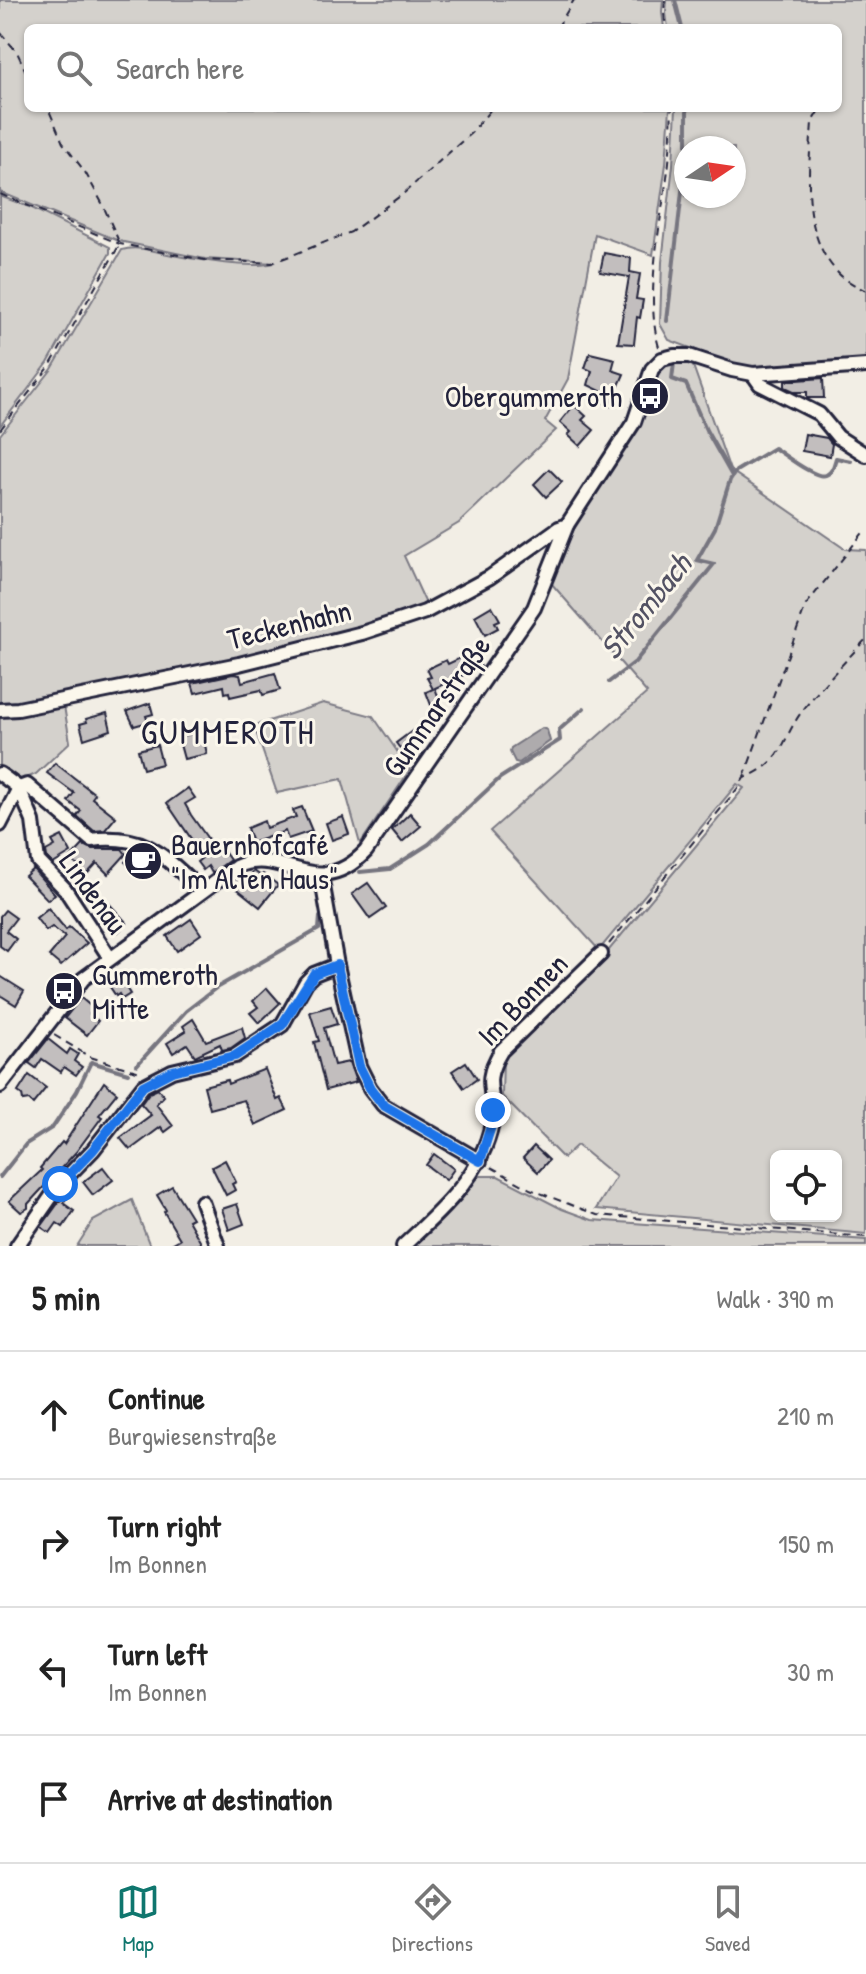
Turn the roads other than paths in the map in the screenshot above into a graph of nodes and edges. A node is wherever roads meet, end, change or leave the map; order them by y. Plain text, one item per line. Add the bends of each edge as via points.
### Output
1 (866, 366) edge
2 (753, 374) junction
3 (866, 455) edge
4 (567, 525) junction
5 (0, 710) edge
6 (0, 774) edge
7 (19, 788) junction
8 (0, 825) edge
9 (321, 875) junction
10 (202, 891) junction
11 (601, 954) road end
12 (110, 958) junction
13 (337, 965) junction
14 (0, 1086) edge
15 (480, 1161) junction
16 (202, 1202) dead end
17 (17, 1246) edge
18 (218, 1246) edge
19 (403, 1246) edge

1 - 2 street
2 - 3 street via 760,384 819,414 838,437
2 - 4 street, Gummarstraße via 689,356 662,359 652,369 634,422
4 - 5 street, Teckenhahn via 490,577 425,612 374,629 239,664
4 - 9 street, Gummarstraße via 534,608 366,851 355,864
6 - 7 street
7 - 8 street
7 - 10 street via 27,785 91,840 110,837 150,846
7 - 12 street, Lindenau via 33,821 38,861 65,889
9 - 10 street via 249,861
9 - 13 street
10 - 12 street
11 - 15 street, Im Bonnen via 501,1051 492,1066 492,1123
12 - 14 street via 83,979
13 - 15 street via 359,1066 370,1088 383,1105
13 - 17 street via 314,974 282,1025 235,1056 172,1071 143,1086 60,1184
15 - 19 street via 470,1178
16 - 18 street

